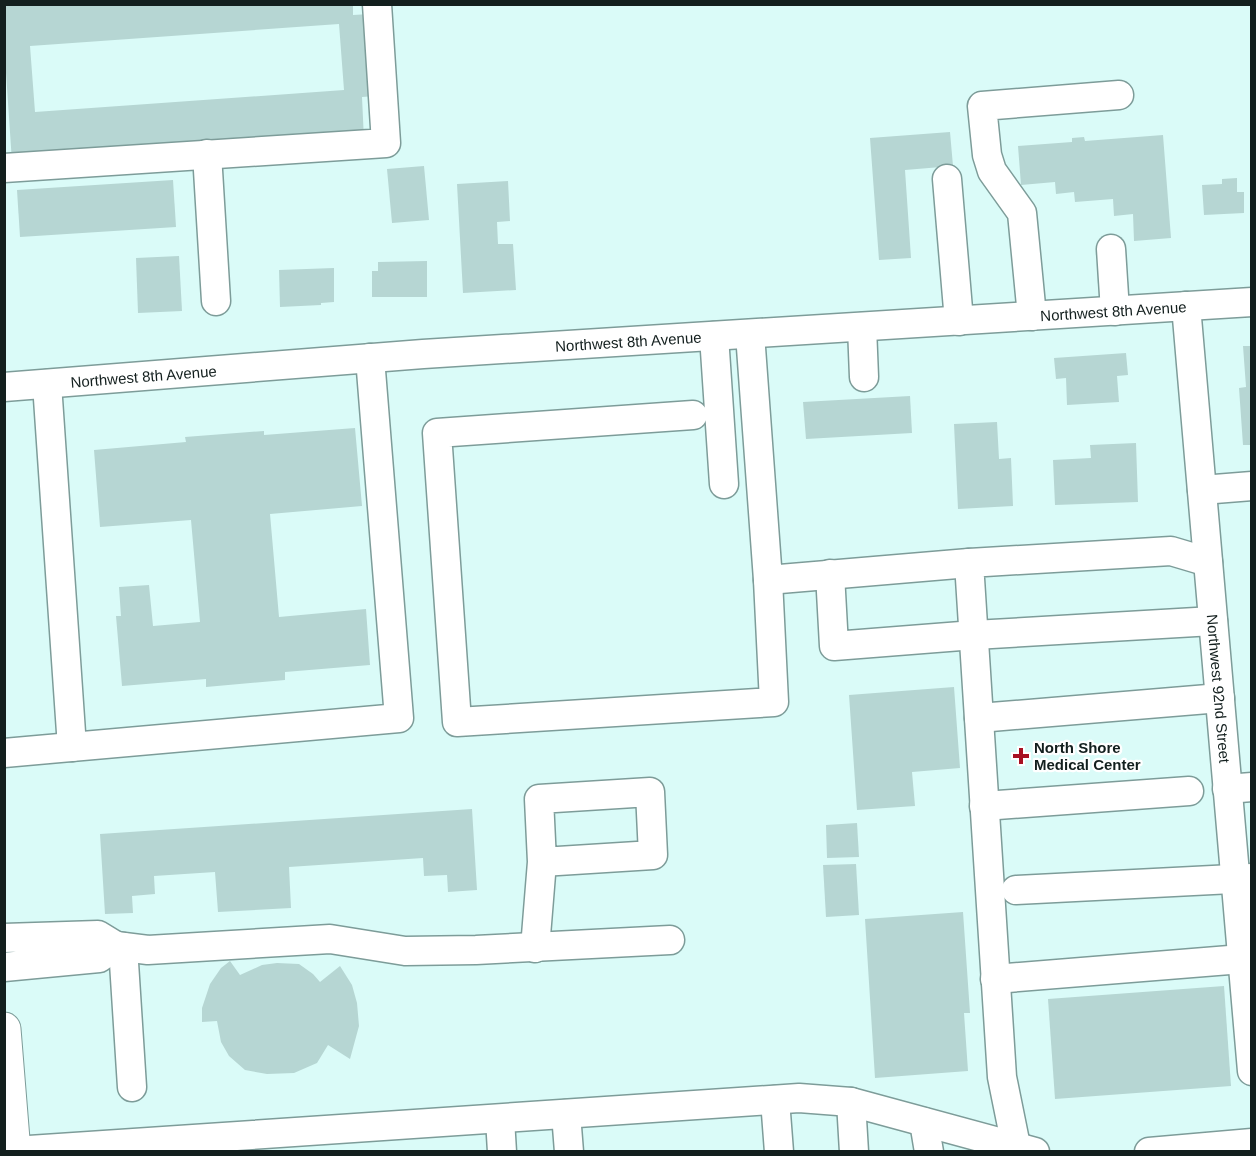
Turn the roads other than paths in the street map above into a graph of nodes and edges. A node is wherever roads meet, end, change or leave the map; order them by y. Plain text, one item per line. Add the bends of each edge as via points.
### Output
1 (377, 4) edge
2 (1119, 95) dead end
3 (207, 154) junction
4 (4, 168) edge
5 (947, 179) dead end
6 (1110, 249) dead end
7 (216, 300) dead end
8 (1251, 302) edge
9 (1186, 306) junction
10 (1115, 311) junction
11 (1032, 316) junction
12 (959, 321) junction
13 (862, 327) junction
14 (750, 334) junction
15 (714, 336) junction
16 (370, 358) junction
17 (864, 377) dead end
18 (46, 384) junction
19 (4, 387) edge
20 (693, 415) dead end
21 (724, 484) dead end
22 (1251, 486) edge
23 (1202, 490) junction
24 (1208, 562) junction
25 (969, 563) junction
26 (830, 574) junction
27 (768, 580) junction
28 (1213, 621) junction
29 (974, 635) junction
30 (1220, 698) junction
31 (979, 718) junction
32 (72, 747) junction
33 (4, 753) edge
34 (1239, 788) edge
35 (1189, 791) dead end
36 (984, 806) junction
37 (542, 861) dead end
38 (1243, 878) edge
39 (1016, 890) dead end
40 (4, 938) edge
41 (670, 940) dead end
42 (120, 947) junction
43 (536, 948) junction
44 (1245, 966) edge
45 (4, 967) edge
46 (995, 979) junction
47 (4, 1029) edge
48 (1251, 1071) edge
49 (132, 1087) dead end
50 (775, 1100) junction
51 (851, 1102) junction
52 (566, 1114) junction
53 (500, 1119) junction
54 (924, 1122) junction
55 (315, 1142) edge
56 (1251, 1143) edge
57 (1025, 1149) edge
58 (14, 1151) edge
59 (502, 1152) edge
60 (570, 1152) edge
61 (780, 1152) edge
62 (854, 1152) edge
63 (929, 1152) edge
64 (1149, 1152) edge

1 - 3 street via 386,143
2 - 11 street via 982,106 992,171 1022,213
3 - 4 street
3 - 7 street
5 - 12 street
6 - 10 street
8 - 9 street, Northwest 8th Avenue
9 - 10 street, Northwest 8th Avenue
9 - 23 street, Northwest 92nd Street
10 - 11 street, Northwest 8th Avenue
11 - 12 street, Northwest 8th Avenue
12 - 13 street, Northwest 8th Avenue
13 - 14 street, Northwest 8th Avenue
13 - 17 street
14 - 15 street, Northwest 8th Avenue
14 - 27 street
15 - 16 street, Northwest 8th Avenue
15 - 21 street
16 - 18 street, Northwest 8th Avenue
16 - 32 street via 399,718
18 - 19 street, Northwest 8th Avenue
18 - 32 street
20 - 27 street via 437,433 457,722 774,702
22 - 23 street
23 - 24 street, Northwest 92nd Street
24 - 25 street via 1171,551
24 - 28 street, Northwest 92nd Street
25 - 26 street
25 - 29 street
26 - 27 street
26 - 29 street via 834,646
28 - 29 street
28 - 30 street, Northwest 92nd Street
29 - 31 street
30 - 31 street
30 - 34 street, Northwest 92nd Street
31 - 36 street
32 - 33 street
34 - 38 street, Northwest 92nd Street
35 - 36 street
36 - 46 street
37 - 43 street
38 - 39 street
38 - 44 street, Northwest 92nd Street
40 - 42 street via 98,935
41 - 43 street
42 - 43 street via 148,950 330,939 405,951
42 - 45 street via 99,958
42 - 49 street
44 - 46 street
44 - 48 street, Northwest 92nd Street
46 - 57 street via 1002,1077
47 - 58 main road
50 - 51 street
50 - 52 street
50 - 61 street
51 - 54 street
51 - 62 street
52 - 53 street
52 - 60 street
53 - 55 street
53 - 59 street
54 - 57 street
54 - 63 street
55 - 58 street
56 - 64 street

